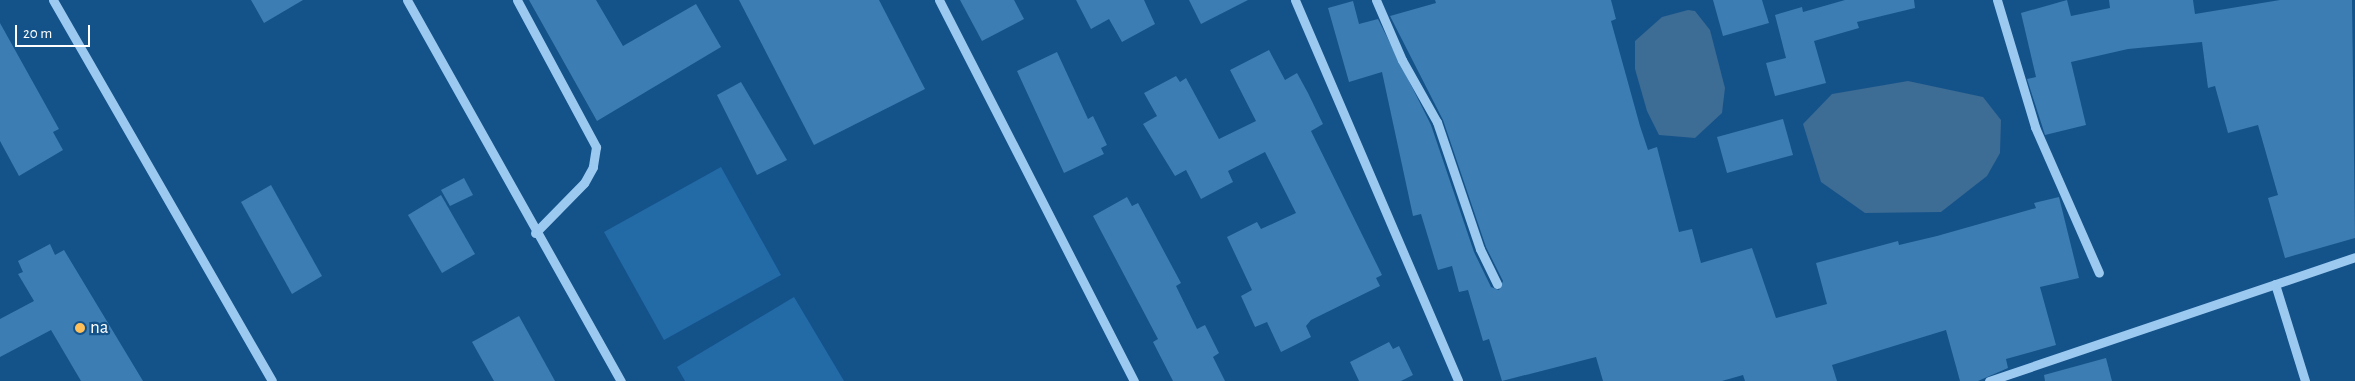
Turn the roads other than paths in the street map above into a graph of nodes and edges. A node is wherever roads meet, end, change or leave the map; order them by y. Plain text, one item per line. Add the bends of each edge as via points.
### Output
1 (53, 0) edge
2 (407, 0) edge
3 (517, 0) edge
4 (939, 0) edge
5 (1295, 0) edge
6 (1376, 0) edge
7 (1997, 0) edge
8 (535, 233) junction
9 (2355, 257) edge
10 (2099, 273) dead end
11 (1497, 284) dead end
12 (2275, 284) junction
13 (272, 381) edge
14 (621, 381) edge
15 (1134, 381) edge
16 (1458, 381) edge
17 (1989, 381) edge
18 (2305, 381) edge

1 - 13 street
2 - 8 street
3 - 8 street via 596,147 593,167 584,183
4 - 15 street
5 - 16 street
6 - 11 street via 1402,60 1437,122 1480,249
7 - 10 street via 2035,127
8 - 14 street
9 - 12 street
12 - 17 street
12 - 18 street

